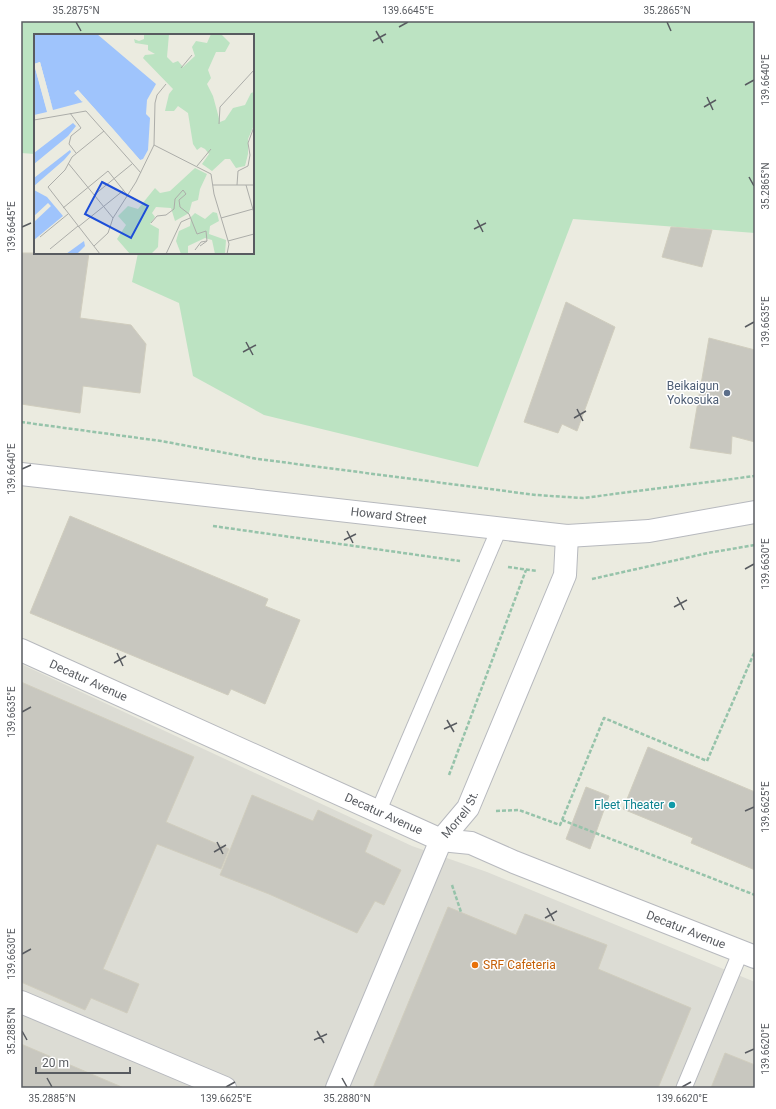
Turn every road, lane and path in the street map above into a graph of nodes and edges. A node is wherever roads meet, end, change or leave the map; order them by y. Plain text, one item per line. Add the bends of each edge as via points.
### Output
1 (21, 422) edge
2 (21, 474) edge
3 (755, 476) edge
4 (755, 512) edge
5 (205, 524) dead end
6 (499, 529) junction
7 (567, 536) junction
8 (755, 545) edge
9 (484, 564) junction
10 (565, 575) junction
11 (21, 650) edge
12 (755, 651) edge
13 (378, 812) junction
14 (562, 820) junction
15 (560, 825) dead end
16 (440, 840) junction
17 (450, 879) dead end
18 (755, 895) edge
19 (461, 912) dead end
20 (748, 954) edge
21 (21, 1002) edge
22 (225, 1088) edge
23 (337, 1088) edge
24 (684, 1088) edge

1 - 3 path via 161,440 258,459 536,495 583,498
2 - 6 street, Howard Street
4 - 7 street, Howard Street via 649,532
5 - 9 path
6 - 7 street, Howard Street
6 - 9 lane
7 - 10 street, Morrell St.
8 - 10 path via 595,579
9 - 10 path
9 - 13 lane
10 - 16 street, Morrell St. via 468,808
11 - 13 street, Decatur Avenue
12 - 14 path via 707,761 604,718
13 - 16 street, Decatur Avenue
14 - 15 path
14 - 18 path
16 - 20 street, Decatur Avenue via 471,843
16 - 23 street, Morrell St.
17 - 19 path
20 - 24 lane
21 - 22 street

